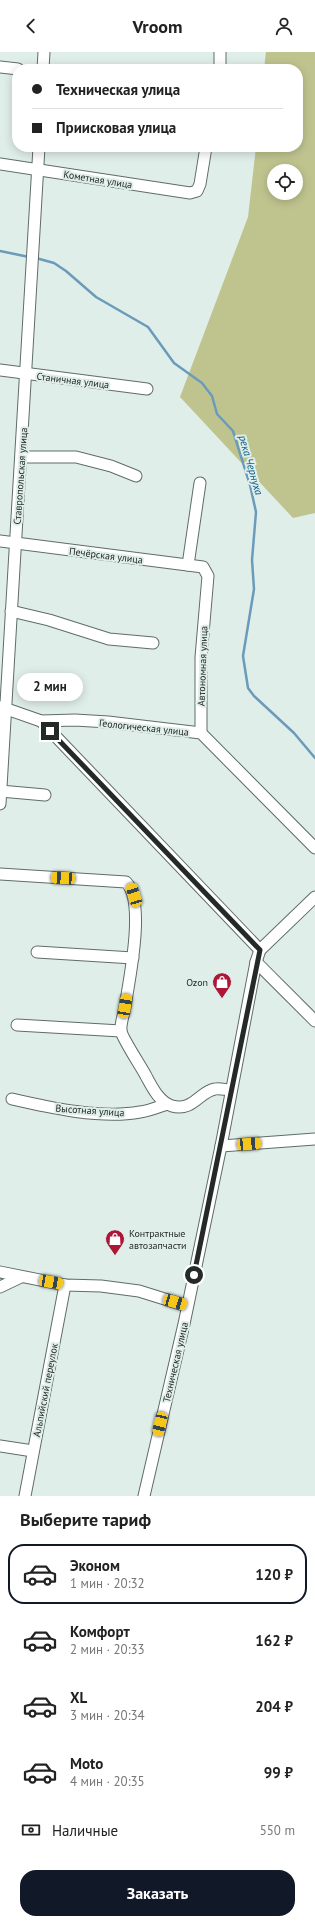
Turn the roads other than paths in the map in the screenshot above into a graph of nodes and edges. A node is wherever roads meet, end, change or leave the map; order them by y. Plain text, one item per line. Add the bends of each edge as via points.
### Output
1 (44, 52) edge
2 (220, 52) edge
3 (43, 64) edge
4 (220, 64) edge
5 (0, 67) edge
6 (12, 68) edge
7 (40, 152) edge
8 (205, 152) edge
9 (0, 164) edge
10 (38, 170) junction
11 (0, 370) edge
12 (26, 374) junction
13 (147, 389) dead end
14 (22, 457) junction
15 (136, 476) dead end
16 (200, 483) dead end
17 (0, 541) edge
18 (15, 543) junction
19 (188, 565) junction
20 (208, 576) joint
21 (11, 611) junction
22 (153, 643) dead end
23 (3, 708) edge
24 (41, 721) junction
25 (201, 733) junction
26 (0, 791) edge
27 (45, 795) dead end
28 (0, 804) edge
29 (315, 848) edge
30 (0, 874) edge
31 (315, 897) edge
32 (260, 950) junction
33 (37, 952) dead end
34 (133, 958) junction
35 (256, 962) junction
36 (315, 1021) edge
37 (16, 1025) dead end
38 (121, 1031) junction
39 (231, 1090) junction
40 (12, 1099) dead end
41 (167, 1104) junction
42 (315, 1139) edge
43 (221, 1146) junction
44 (0, 1272) edge
45 (22, 1277) junction
46 (65, 1285) junction
47 (0, 1286) edge
48 (187, 1306) junction
49 (0, 1446) edge
50 (33, 1451) junction
51 (25, 1496) edge
52 (144, 1496) edge

1 - 3 street
2 - 4 street
5 - 6 street
7 - 10 street, Ставропольская улица
8 - 10 street, Кометная улица via 200,184 197,191 190,193
9 - 10 street, Кометная улица
10 - 12 street, Ставропольская улица
11 - 12 street, Станичная улица
12 - 13 street, Станичная улица
12 - 14 street, Ставропольская улица
14 - 15 street via 76,457
14 - 18 street, Ставропольская улица
16 - 19 street
17 - 18 street, Печёрская улица
18 - 19 street, Печёрская улица
18 - 21 street, Ставропольская улица
19 - 20 street, Печёрская улица via 202,567
20 - 25 street, Автономная улица via 200,657
21 - 22 street via 109,639
21 - 23 street, Ставропольская улица
23 - 24 street, Геологическая улица
23 - 26 street, Ставропольская улица
24 - 25 street, Геологическая улица via 108,722
24 - 32 street
25 - 29 street, Геологическая улица
26 - 27 street
26 - 28 street, Ставропольская улица
30 - 34 street via 126,882 134,895
31 - 32 street, Техническая улица
32 - 35 street, Техническая улица
33 - 34 street
34 - 38 street
35 - 36 street
35 - 39 street, Техническая улица
37 - 38 street
38 - 41 street via 154,1091
39 - 41 street via 215,1089 196,1102 184,1106
39 - 43 street, Техническая улица
40 - 41 street, Высотная улица via 60,1110 116,1114 141,1112
42 - 43 street
43 - 48 street, Техническая улица
44 - 45 street
45 - 46 street
45 - 47 street
46 - 48 street via 138,1291
46 - 50 street, Альпийский переулок
48 - 52 street, Техническая улица
49 - 50 street
50 - 51 street, Альпийский переулок

